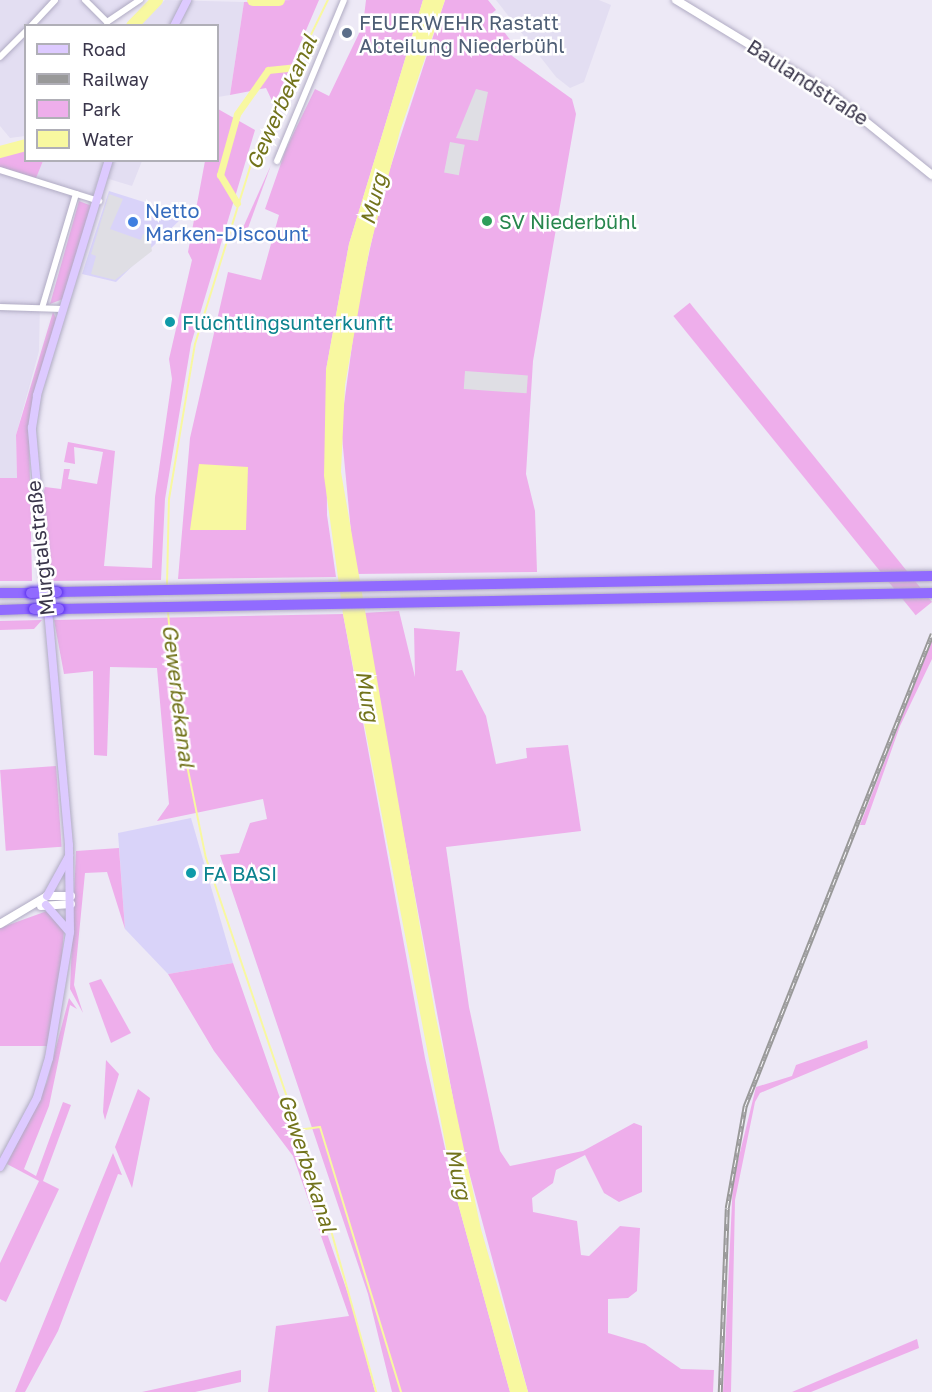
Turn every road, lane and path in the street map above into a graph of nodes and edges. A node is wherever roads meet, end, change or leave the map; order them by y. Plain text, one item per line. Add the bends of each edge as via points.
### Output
1 (55, 0) edge
2 (85, 0) edge
3 (140, 0) edge
4 (187, 0) edge
5 (344, 0) edge
6 (676, 0) edge
7 (33, 24) edge
8 (175, 24) edge
9 (24, 33) edge
10 (0, 57) edge
11 (277, 161) dead end
12 (109, 162) edge
13 (0, 170) edge
14 (932, 175) edge
15 (76, 194) junction
16 (99, 201) junction
17 (0, 307) edge
18 (42, 308) junction
19 (63, 309) junction
20 (932, 576) edge
21 (0, 593) edge
22 (932, 593) edge
23 (0, 610) edge
24 (70, 853) junction
25 (71, 900) junction
26 (46, 901) junction
27 (0, 924) edge
28 (70, 932) junction
29 (0, 1167) edge

1 - 7 street
2 - 3 street via 107,22
4 - 8 main road
5 - 11 street
6 - 14 street, Baulandstraße via 841,101
9 - 10 street
12 - 16 main road, Murgtalstraße
13 - 15 street
15 - 16 street
15 - 18 street
16 - 19 main road, Murgtalstraße
17 - 18 street
18 - 19 street
19 - 24 main road, Murgtalstraße via 37,395 31,460
20 - 21 highway, bridge
22 - 23 highway, bridge
24 - 25 main road, Murgtalstraße
24 - 26 main road
25 - 26 street
25 - 28 main road, Murgtalstraße
26 - 27 street
26 - 28 main road
28 - 29 main road, Murgtalstraße via 49,1058 37,1098

